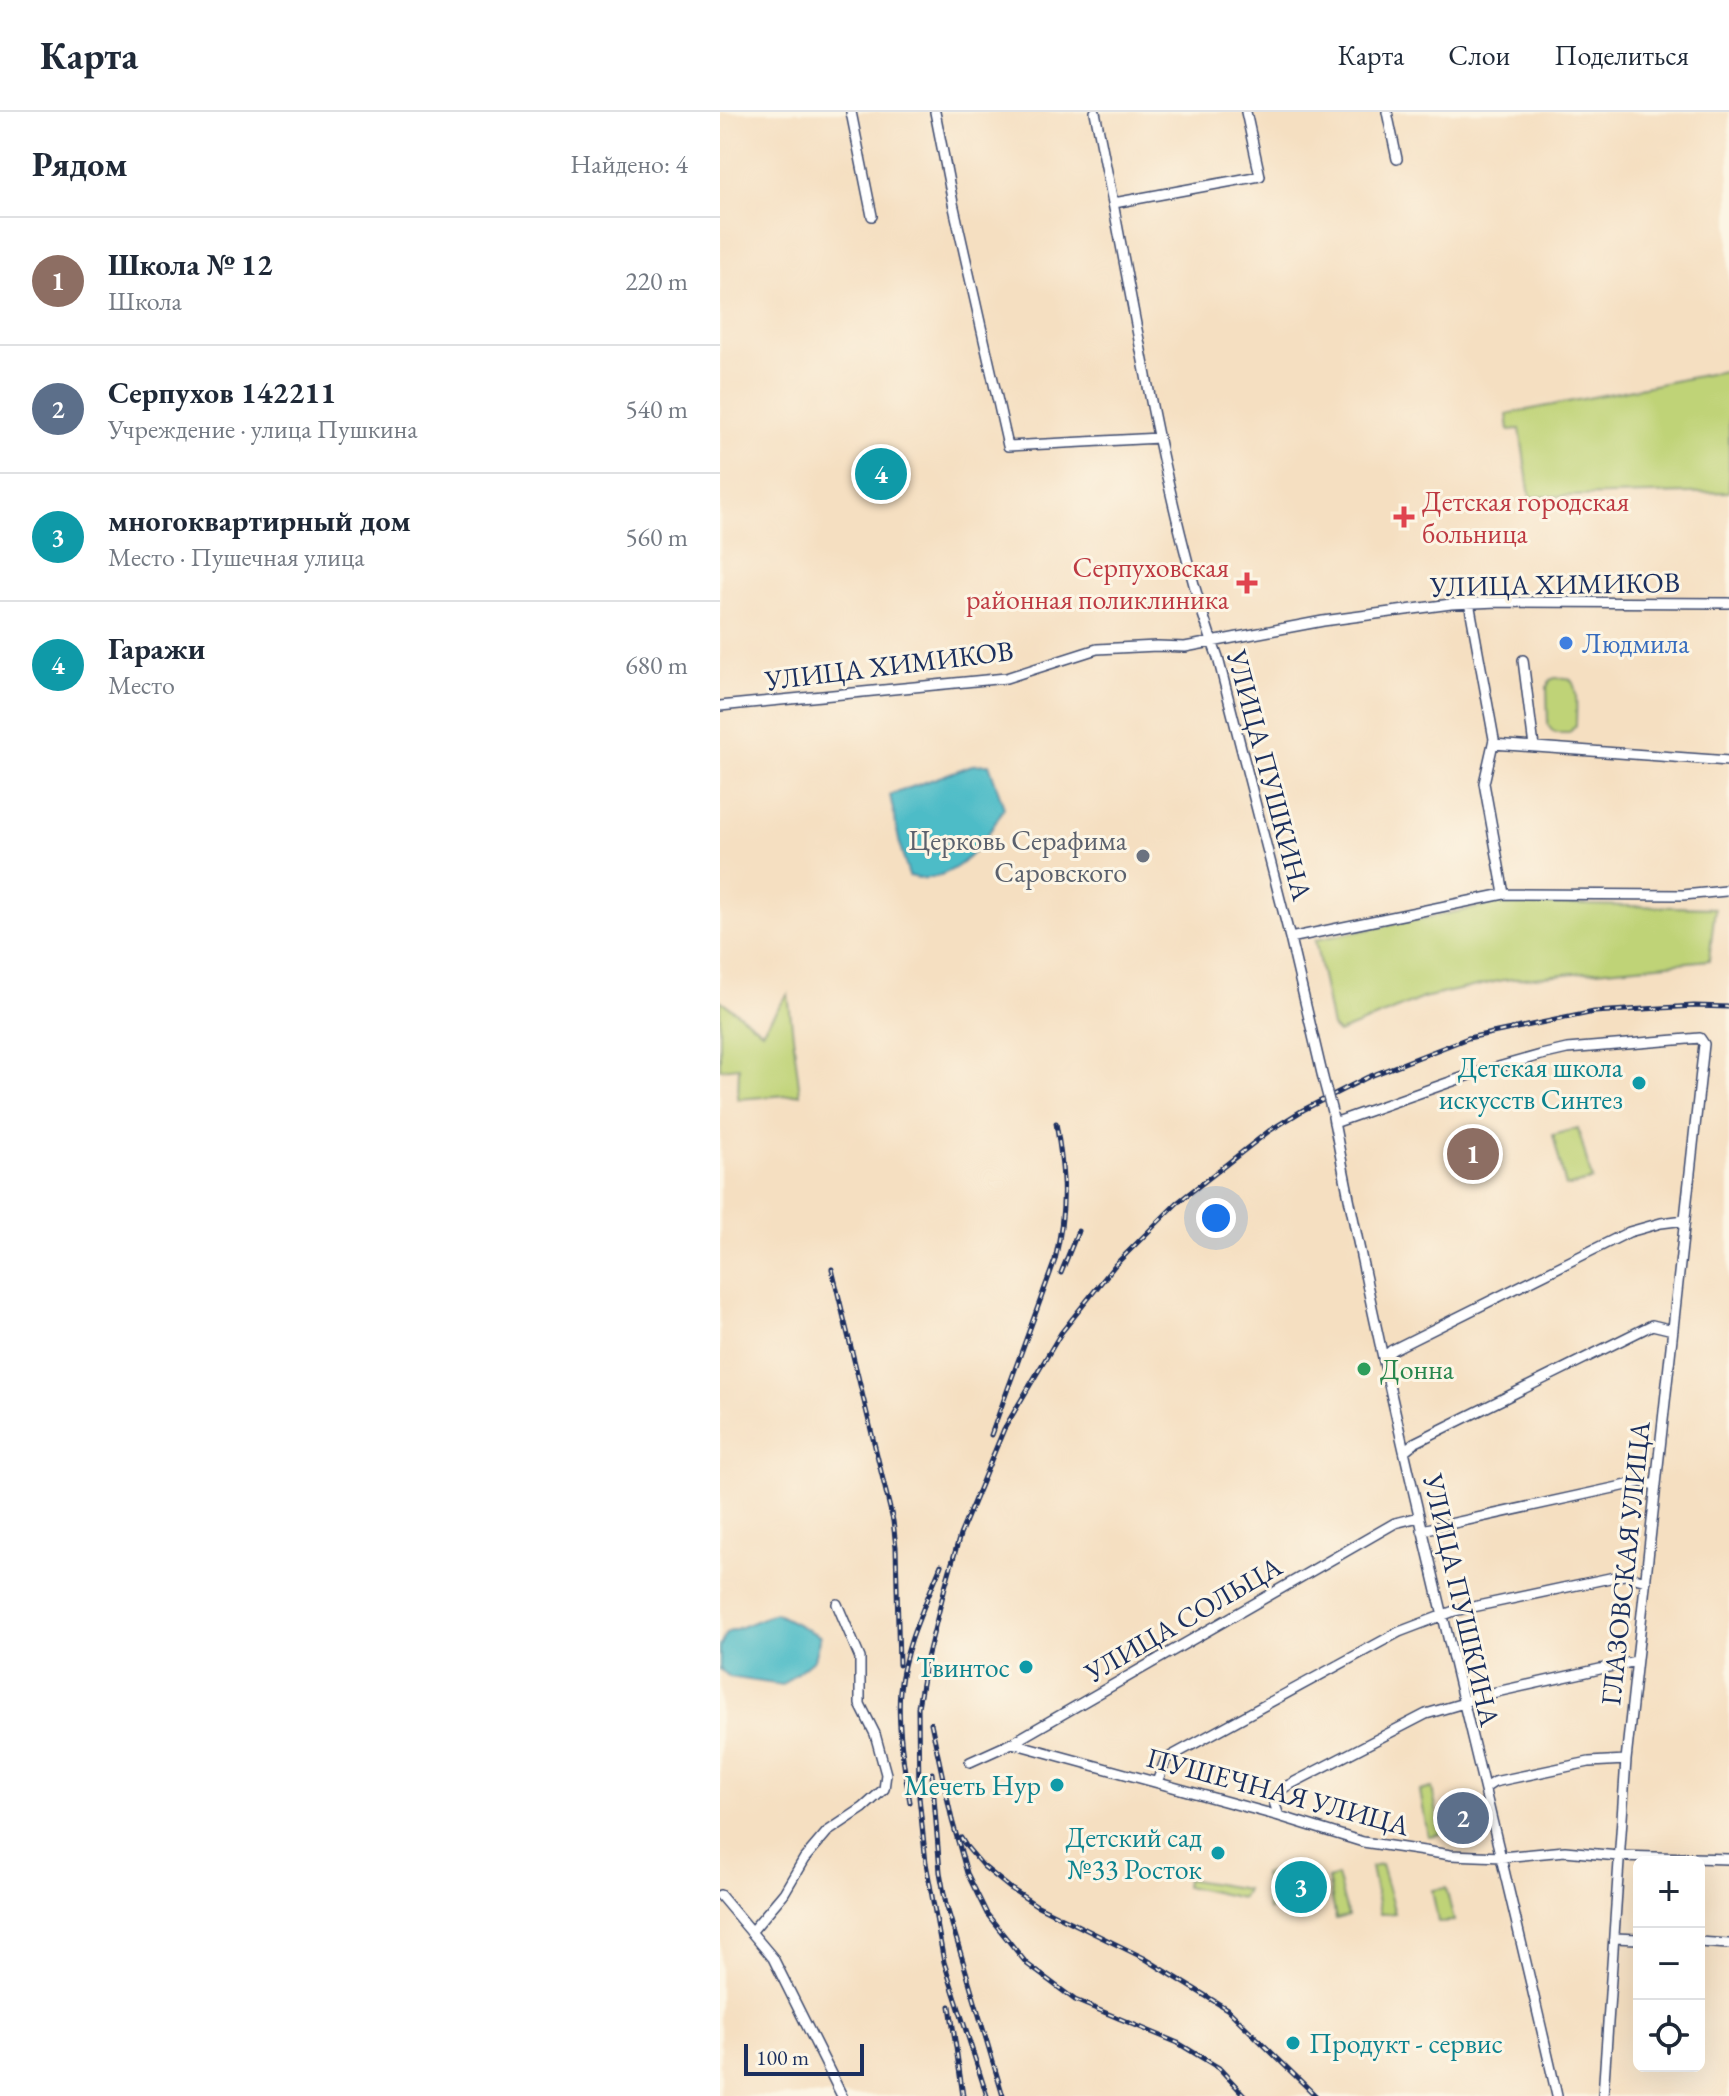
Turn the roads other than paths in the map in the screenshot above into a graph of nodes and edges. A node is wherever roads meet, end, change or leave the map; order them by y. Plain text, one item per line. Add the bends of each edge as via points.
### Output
1 (851, 112) edge
2 (935, 112) edge
3 (1095, 112) edge
4 (1246, 112) edge
5 (1387, 112) edge
6 (1397, 159) dead end
7 (1114, 203) junction
8 (872, 216) dead end
9 (1159, 438) junction
10 (1469, 602) junction
11 (1729, 603) edge
12 (1212, 643) junction
13 (1523, 660) dead end
14 (720, 706) edge
15 (1493, 744) junction
16 (1534, 747) junction
17 (1729, 761) edge
18 (1729, 888) edge
19 (1504, 894) junction
20 (1290, 938) junction
21 (1333, 1118) junction
22 (1685, 1220) junction
23 (1673, 1330) junction
24 (1384, 1357) junction
25 (1404, 1451) junction
26 (1656, 1485) junction
27 (1419, 1517) junction
28 (1422, 1530) junction
29 (1646, 1581) junction
30 (837, 1604) dead end
31 (1443, 1616) junction
32 (1636, 1661) junction
33 (1464, 1703) junction
34 (1012, 1743) junction
35 (1626, 1760) junction
36 (970, 1762) dead end
37 (1157, 1782) junction
38 (1485, 1788) junction
39 (1279, 1816) junction
40 (1618, 1856) junction
41 (1502, 1857) junction
42 (1729, 1859) edge
43 (720, 1895) edge
44 (751, 1932) junction
45 (1614, 1938) junction
46 (1633, 1939) edge
47 (1705, 1942) edge
48 (1729, 1944) edge
49 (842, 2096) edge
50 (1557, 2096) edge
51 (1603, 2096) edge

1 - 8 street
2 - 9 street via 1008,446
3 - 7 street, УЛИЦА ПУШКИНА
4 - 7 street via 1260,176
5 - 6 street
7 - 9 street, УЛИЦА ПУШКИНА
9 - 12 street, УЛИЦА ПУШКИНА
10 - 11 street, УЛИЦА ХИМИКОВ
10 - 12 street, УЛИЦА ХИМИКОВ via 1323,621
10 - 15 street
12 - 14 street, УЛИЦА ХИМИКОВ via 1097,649 1006,678
12 - 20 street, УЛИЦА ПУШКИНА
13 - 16 street
15 - 16 street
15 - 19 street via 1484,783
16 - 17 street
18 - 19 street via 1683,895
19 - 20 street
20 - 21 street, УЛИЦА ПУШКИНА, bridge
21 - 22 street, ГЛАЗОВСКАЯ УЛИЦА via 1567,1049 1700,1038 1704,1044
21 - 24 street, УЛИЦА ПУШКИНА
22 - 23 street, ГЛАЗОВСКАЯ УЛИЦА
22 - 24 street via 1629,1232
23 - 25 street via 1652,1325
23 - 26 street, ГЛАЗОВСКАЯ УЛИЦА
24 - 25 street, УЛИЦА ПУШКИНА
25 - 27 street, УЛИЦА ПУШКИНА
26 - 28 street via 1641,1482
26 - 29 street, ГЛАЗОВСКАЯ УЛИЦА
27 - 28 street, УЛИЦА ПУШКИНА
27 - 34 street, УЛИЦА СОЛЬЦА via 1395,1523
28 - 31 street, УЛИЦА ПУШКИНА
29 - 31 street via 1624,1575
29 - 32 street, ГЛАЗОВСКАЯ УЛИЦА
30 - 44 street via 860,1658 860,1704 875,1734 886,1774 884,1789 827,1832
31 - 33 street, УЛИЦА ПУШКИНА
31 - 37 street via 1399,1632 1166,1759
32 - 33 street
32 - 35 street, ГЛАЗОВСКАЯ УЛИЦА
33 - 38 street, УЛИЦА ПУШКИНА
33 - 39 street via 1426,1714 1285,1787 1274,1802
34 - 36 street, УЛИЦА СОЛЬЦА
34 - 37 street, ПУШЕЧНАЯ УЛИЦА
35 - 38 street via 1589,1762
35 - 40 street, ГЛАЗОВСКАЯ УЛИЦА
37 - 39 street, ПУШЕЧНАЯ УЛИЦА
38 - 41 street, УЛИЦА ПУШКИНА
39 - 41 street, ПУШЕЧНАЯ УЛИЦА via 1363,1842
40 - 41 street, ПУШЕЧНАЯ УЛИЦА via 1565,1851
40 - 42 street, ПУШЕЧНАЯ УЛИЦА
40 - 45 street, ГЛАЗОВСКАЯ УЛИЦА
41 - 50 street, УЛИЦА ПУШКИНА
43 - 44 street
44 - 49 street via 773,1958
45 - 46 street
45 - 51 street, ГЛАЗОВСКАЯ УЛИЦА
47 - 48 street

